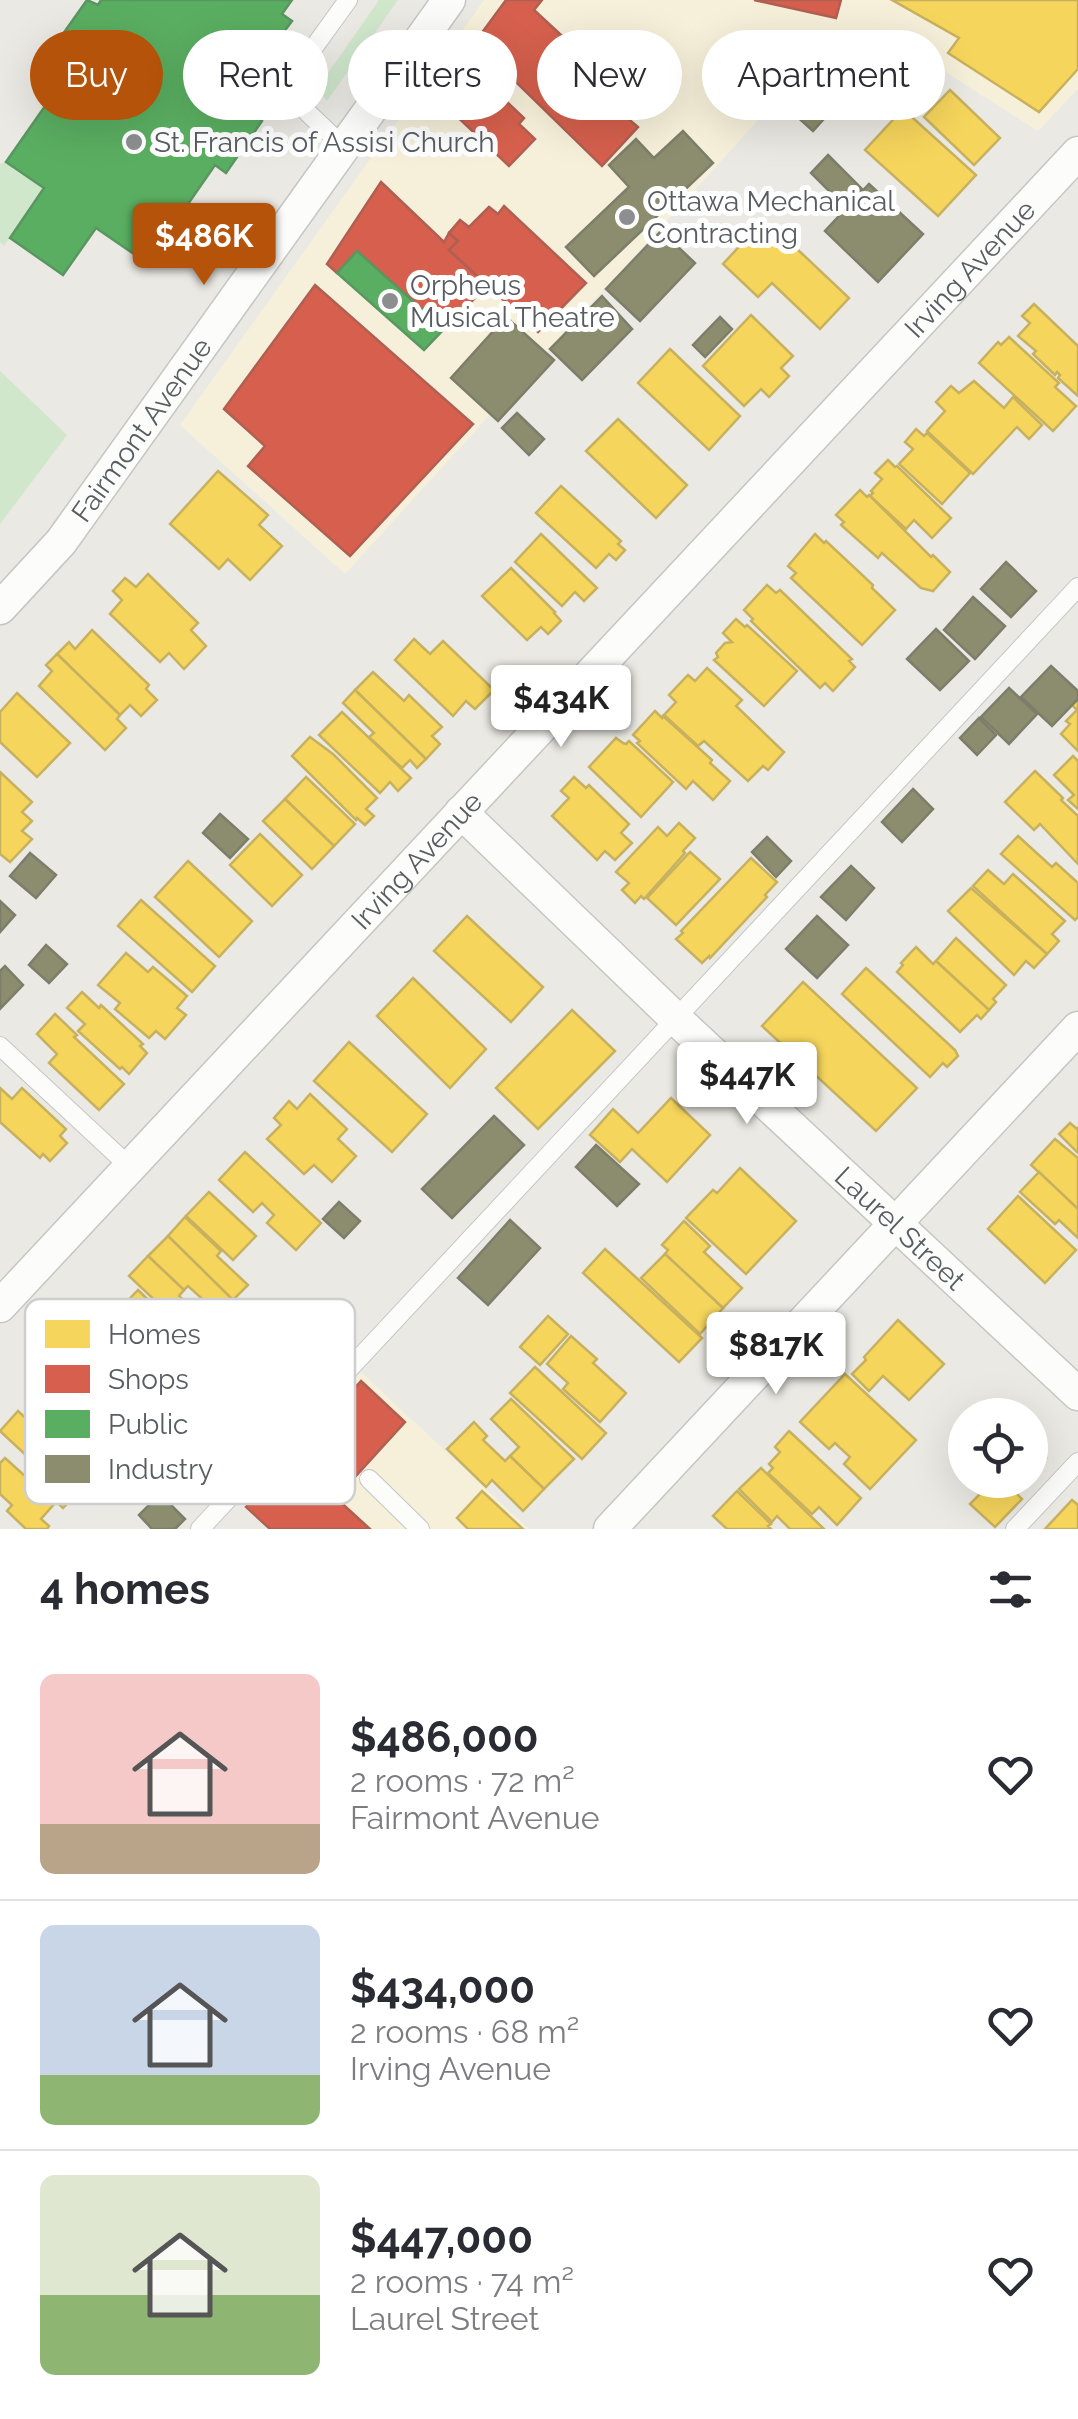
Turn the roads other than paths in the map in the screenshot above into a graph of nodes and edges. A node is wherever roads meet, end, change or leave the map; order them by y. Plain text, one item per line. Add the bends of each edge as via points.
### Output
1 (348, 0) edge
2 (448, 0) edge
3 (344, 146) junction
4 (1078, 153) edge
5 (1078, 587) edge
6 (0, 608) edge
7 (461, 812) junction
8 (676, 1019) junction
9 (1078, 1028) edge
10 (0, 1046) edge
11 (130, 1167) junction
12 (896, 1223) junction
13 (0, 1306) edge
14 (355, 1363) edge
15 (1078, 1394) edge
16 (1078, 1462) edge
17 (369, 1478) dead end
18 (223, 1504) edge
19 (200, 1529) edge
20 (420, 1529) edge
21 (610, 1529) edge
22 (1016, 1529) edge

1 - 3 lane via 291,78 308,113
2 - 3 street, Fairmont Avenue
3 - 6 street, Fairmont Avenue via 61,542
4 - 7 street, Irving Avenue
5 - 8 lane
7 - 8 street, Laurel Street
7 - 11 street, Irving Avenue
8 - 12 street, Laurel Street
8 - 14 lane
9 - 12 street
10 - 11 lane
11 - 13 street, Irving Avenue
12 - 15 street, Laurel Street
12 - 21 street
16 - 22 lane
17 - 20 lane
18 - 19 lane

